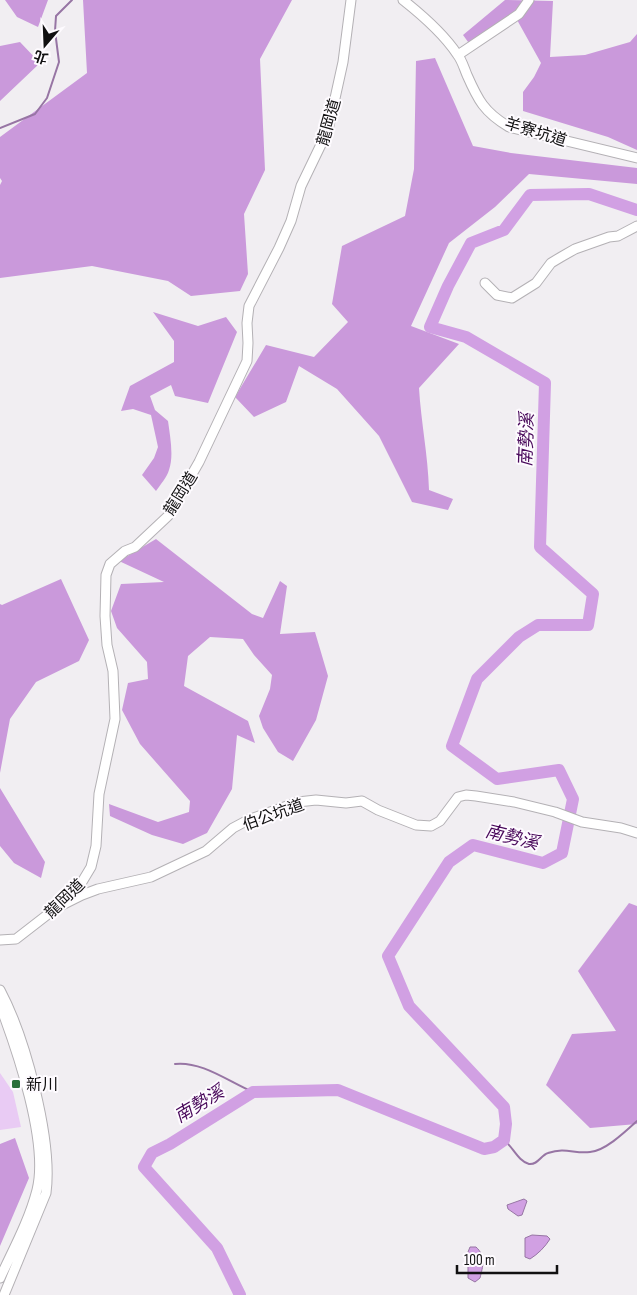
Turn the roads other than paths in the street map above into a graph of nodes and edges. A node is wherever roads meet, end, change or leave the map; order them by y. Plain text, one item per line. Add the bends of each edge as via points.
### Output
1 (351, 0) edge
2 (402, 0) edge
3 (529, 0) edge
4 (458, 55) junction
5 (637, 158) edge
6 (637, 226) edge
7 (485, 283) dead end
8 (637, 833) edge
9 (56, 908) junction
10 (0, 940) edge
11 (0, 990) edge
12 (0, 1005) edge
13 (0, 1278) edge
14 (4, 1295) edge

1 - 9 street, 龍岡道 via 343,62 328,130 301,186 279,248 249,306 247,361 199,462 168,516 135,547 110,564 106,575 105,616 113,672 115,719 99,794 96,846 91,868 82,882
2 - 4 street, 羊寮坑道 via 438,31
3 - 4 street via 518,14
4 - 5 street, 羊寮坑道 via 489,114 509,127
6 - 7 street via 561,257 551,263 536,283 512,298 497,295
8 - 9 street, 伯公坑道 via 582,822 514,802 466,795 458,798 431,826 416,824 362,801 298,802 248,820 206,851 158,873 98,889
9 - 10 street, 龍岡道 via 16,939
11 - 14 street via 21,1042 39,1108 48,1176 46,1193
12 - 13 street via 32,1110 40,1161 37,1189 30,1210

